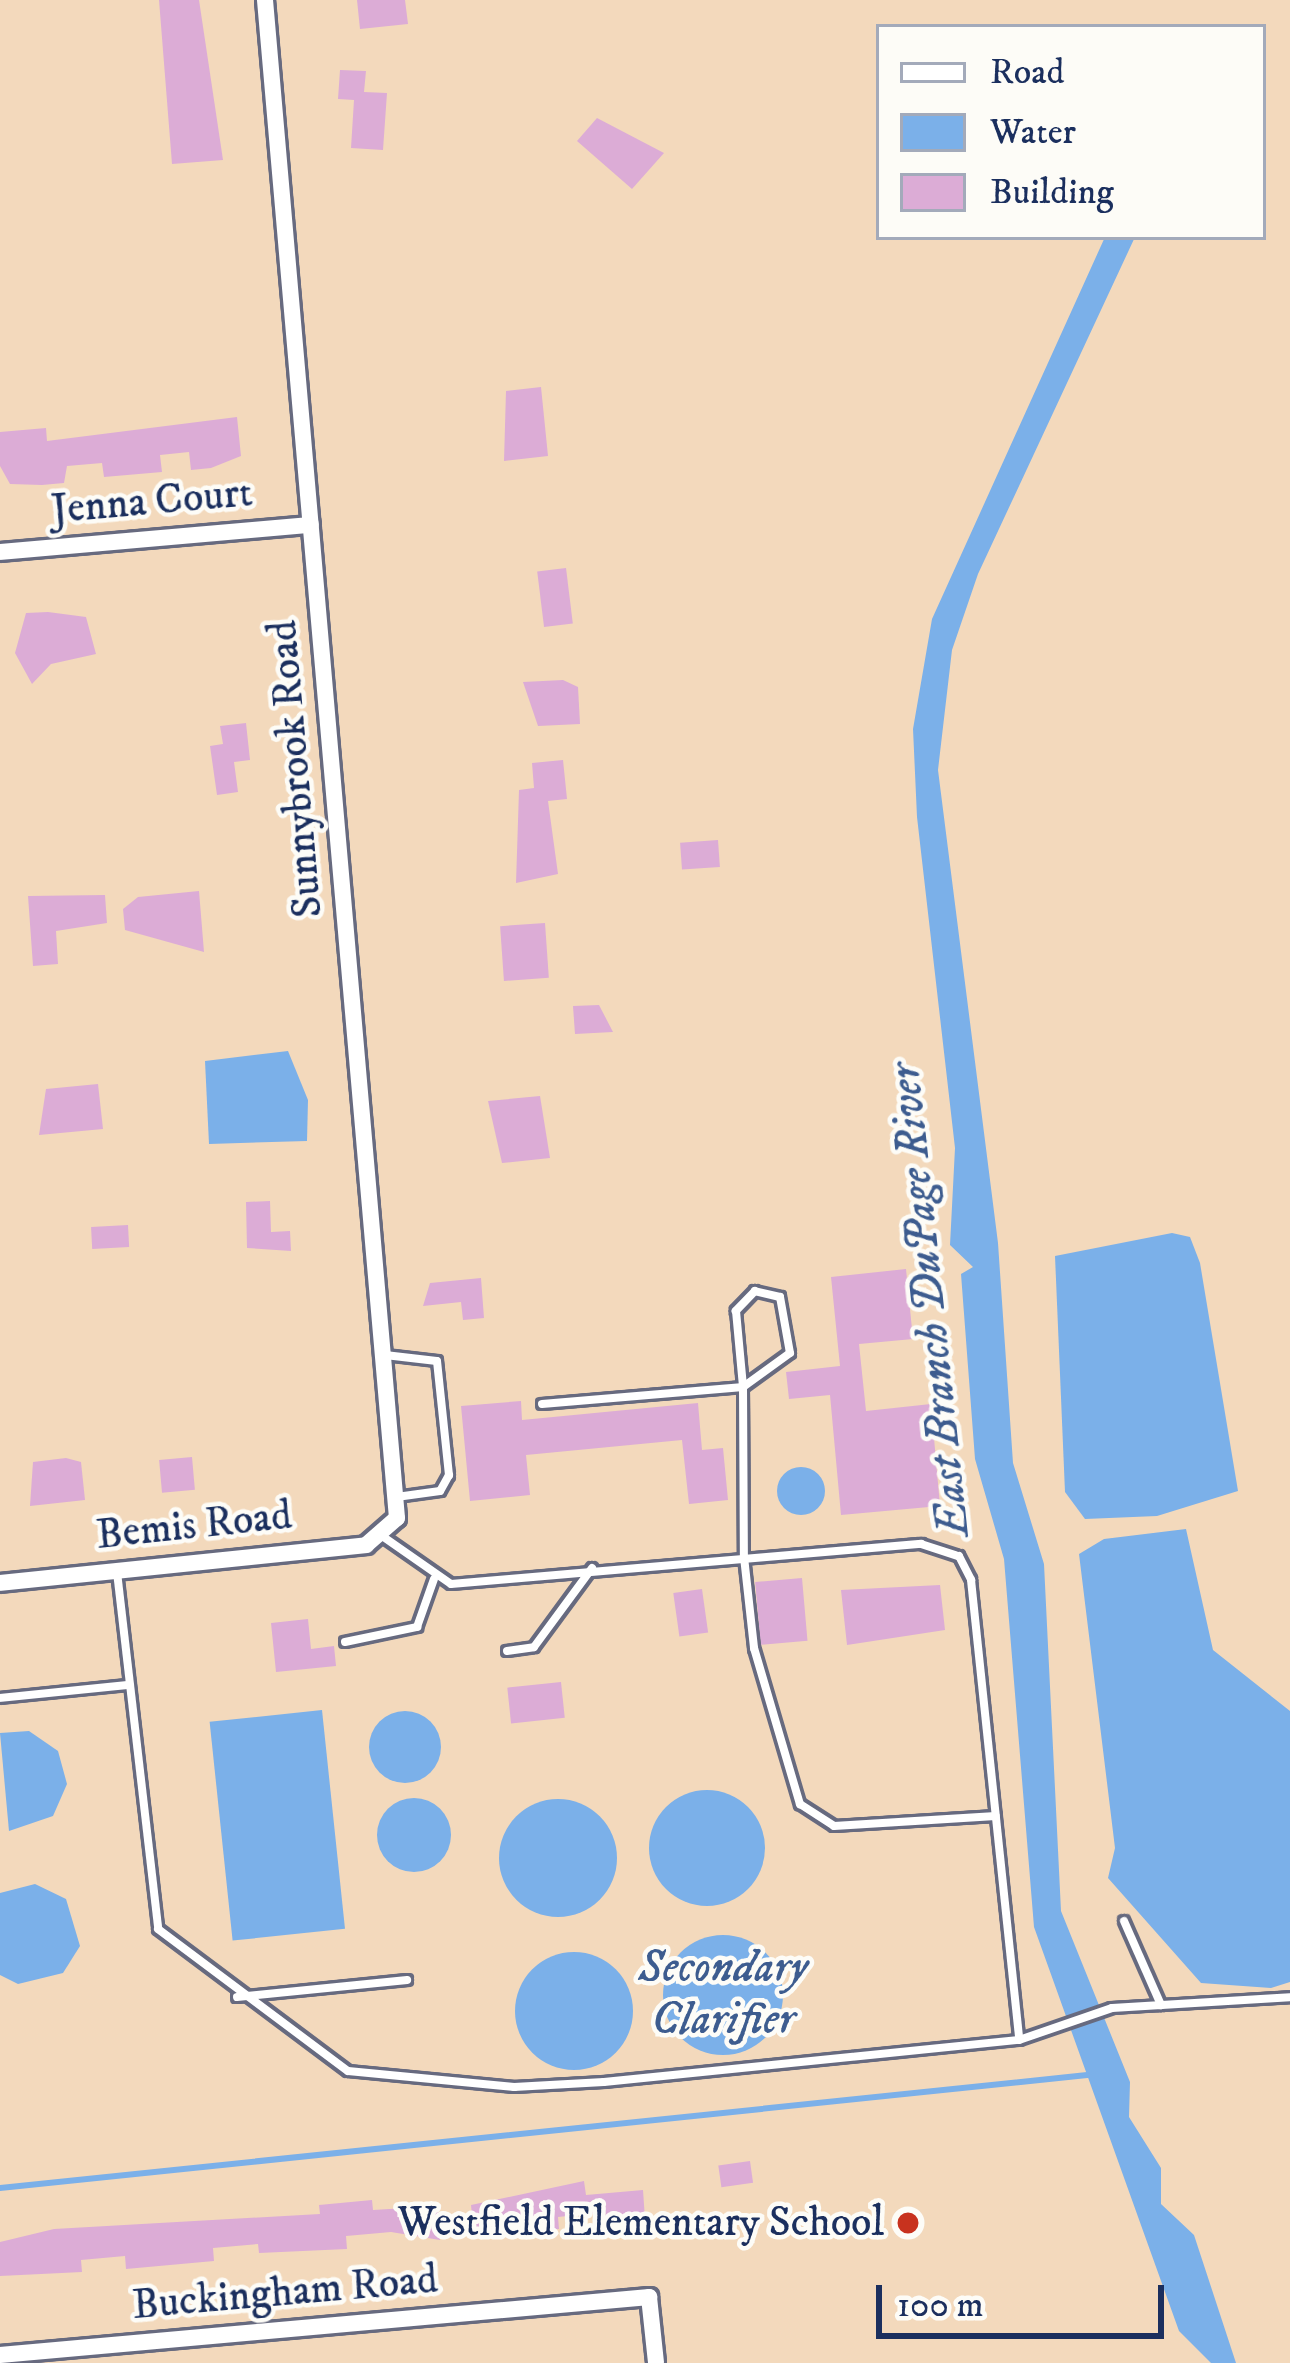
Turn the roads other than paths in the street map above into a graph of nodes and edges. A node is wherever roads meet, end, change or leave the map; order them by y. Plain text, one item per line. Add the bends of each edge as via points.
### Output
1 (265, 0) edge
2 (311, 525) junction
3 (0, 552) edge
4 (383, 1355) junction
5 (742, 1387) junction
6 (542, 1404) dead end
7 (396, 1497) junction
8 (388, 1534) junction
9 (744, 1557) junction
10 (592, 1568) junction
11 (116, 1571) junction
12 (434, 1579) junction
13 (0, 1582) edge
14 (345, 1642) dead end
15 (507, 1651) dead end
16 (128, 1685) junction
17 (0, 1698) edge
18 (996, 1816) junction
19 (1124, 1921) dead end
20 (407, 1980) dead end
21 (237, 1996) junction
22 (1290, 1997) edge
23 (1161, 2005) junction
24 (1019, 2040) junction
25 (0, 2355) edge
26 (656, 2363) edge

1 - 2 street, Sunnybrook Road
2 - 3 street, Jenna Court
2 - 4 street, Sunnybrook Road
4 - 7 street, Sunnybrook Road
4 - 7 lane via 437,1361 447,1454 440,1491
5 - 5 lane via 736,1311 746,1296 773,1292 792,1346
5 - 6 lane
5 - 9 lane
7 - 8 street, Sunnybrook Road
8 - 11 street, Bemis Road
8 - 12 lane
9 - 10 lane
9 - 18 lane via 754,1648 809,1815 834,1826
9 - 18 lane via 935,1544 959,1556 971,1580
10 - 12 lane
10 - 15 lane via 534,1647
11 - 13 street, Bemis Road
11 - 16 lane
12 - 14 lane via 417,1627
16 - 17 lane
16 - 21 lane via 149,1904 174,1951
18 - 24 lane
19 - 23 lane
20 - 21 lane
21 - 24 lane via 348,2071 447,2083 604,2082
22 - 23 lane
23 - 24 lane via 1112,2008
25 - 26 street, Buckingham Road via 649,2297

